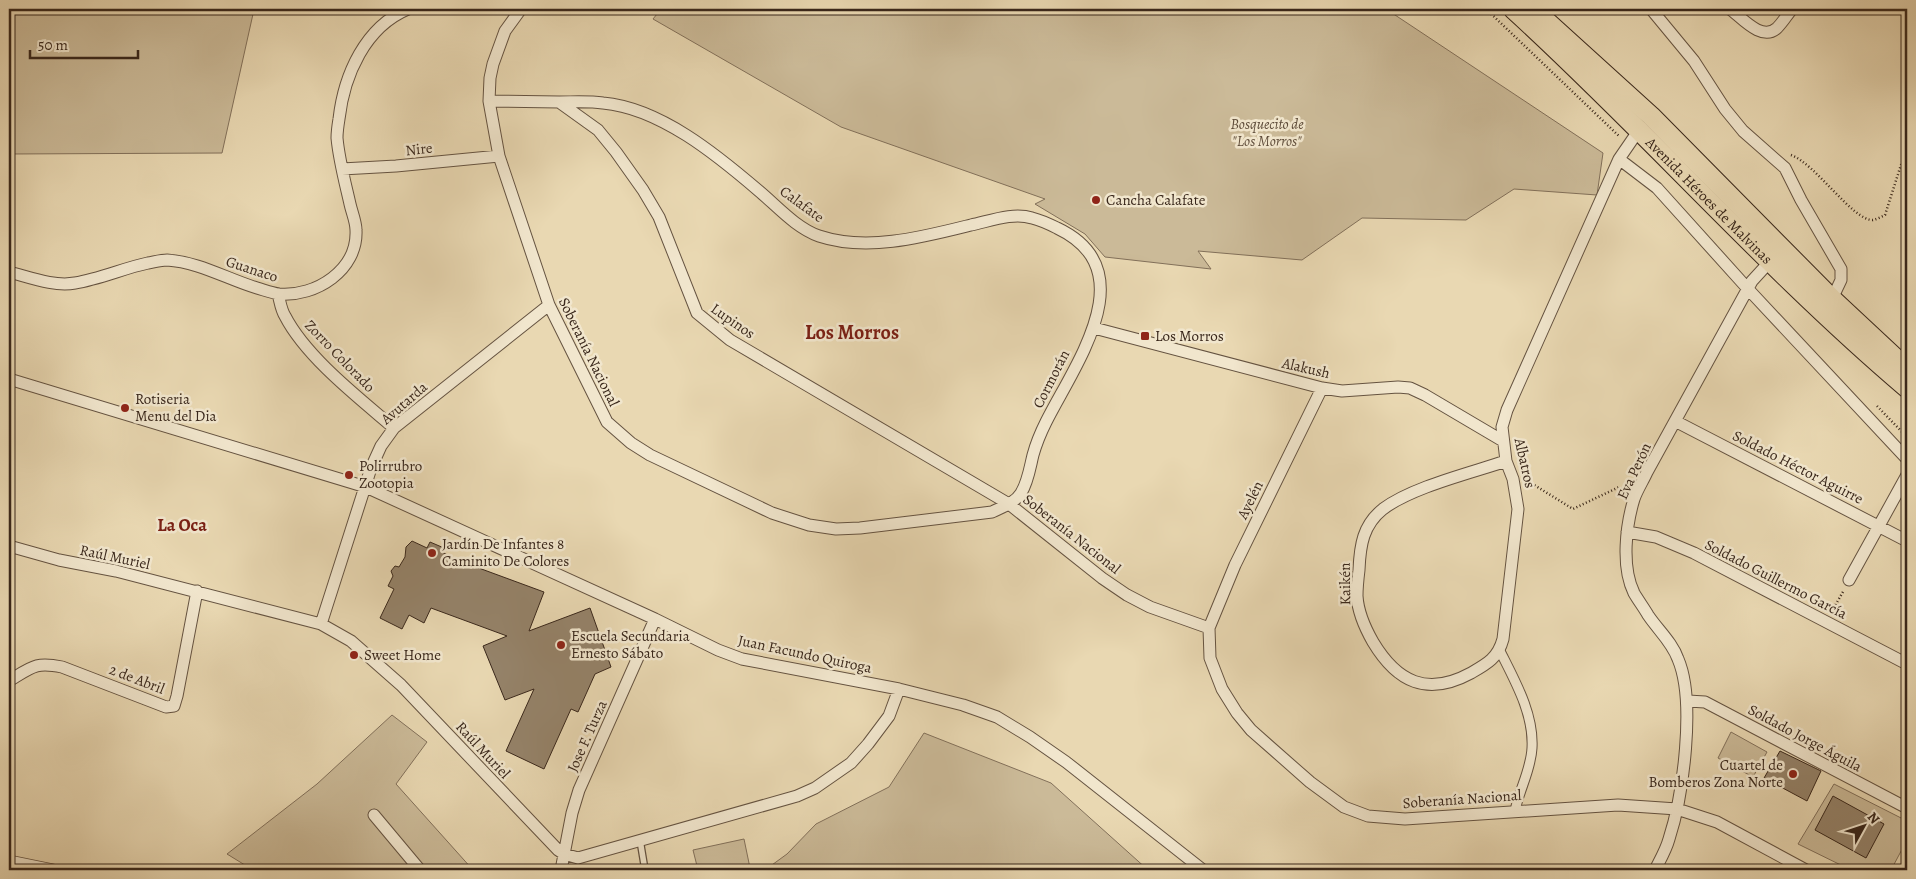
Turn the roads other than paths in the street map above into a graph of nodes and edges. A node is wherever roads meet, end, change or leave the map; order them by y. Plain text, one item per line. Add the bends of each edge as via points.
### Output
1 (408, 9) edge
2 (521, 9) edge
3 (1513, 9) edge
4 (1533, 9) edge
5 (1651, 9) edge
6 (1730, 9) edge
7 (1792, 9) edge
8 (490, 101) junction
9 (559, 102) junction
10 (1645, 123) junction
11 (499, 156) junction
12 (1619, 160) junction
13 (342, 169) junction
14 (1776, 255) junction
15 (1096, 262) joint
16 (9, 272) edge
17 (1748, 289) junction
18 (278, 294) junction
19 (1832, 299) junction
20 (549, 305) junction
21 (1094, 328) junction
22 (1907, 369) edge
23 (9, 379) edge
24 (1322, 388) junction
25 (1907, 388) edge
26 (1675, 421) junction
27 (394, 428) junction
28 (1503, 441) junction
29 (1907, 459) edge
30 (1506, 461) junction
31 (1907, 475) edge
32 (366, 487) junction
33 (1009, 504) junction
34 (1879, 526) junction
35 (1627, 532) junction
36 (1907, 541) edge
37 (9, 546) edge
38 (1849, 580) road end
39 (197, 591) junction
40 (655, 619) junction
41 (321, 624) junction
42 (1209, 628) junction
43 (1500, 652) junction
44 (1907, 664) edge
45 (9, 679) edge
46 (899, 689) junction
47 (1688, 701) junction
48 (1907, 808) edge
49 (1677, 809) junction
50 (1515, 811) junction
51 (374, 814) dead end
52 (640, 840) junction
53 (564, 854) junction
54 (9, 861) edge
55 (53, 870) edge
56 (420, 870) edge
57 (561, 870) edge
58 (645, 870) edge
59 (1203, 870) edge
60 (1655, 870) edge
61 (1806, 870) edge

1 - 13 street, Guanaco via 377,30 349,72 341,97 337,136
2 - 8 street, Soberanía Nacional via 505,31 493,64
3 - 10 highway, Avenida Héroes de Malvinas
4 - 10 highway, Avenida Héroes de Malvinas
5 - 19 street via 1694,61 1743,131 1785,168 1842,269 1841,280
6 - 7 street via 1755,29 1768,33 1776,29
8 - 9 street
8 - 11 street, Soberanía Nacional
9 - 15 street, Calafate via 604,103 662,121 736,171 804,228 819,236 870,243 919,237 1004,217 1031,217 1059,229 1083,246
9 - 33 street, Lupinos via 598,130 643,190 659,217 697,314 730,340
10 - 12 street, Albatros
10 - 14 highway, Avenida Héroes de Malvinas
11 - 13 street, Nire
11 - 20 street, Soberanía Nacional
12 - 17 street via 1657,188
12 - 28 street, Albatros via 1507,410 1502,428
13 - 18 street, Guanaco via 356,230 355,250 336,276 317,288
14 - 17 street, Eva Perón
14 - 19 highway, Avenida Héroes de Malvinas
14 - 25 highway, Avenida Héroes de Malvinas via 1833,324
15 - 21 street, Cormorán via 1101,298
16 - 18 street, Guanaco via 49,282 74,284 165,260 195,265
17 - 26 street, Eva Perón
17 - 29 street
18 - 27 street, Zorro Colorado via 283,314 312,353
19 - 22 highway, Avenida Héroes de Malvinas
20 - 27 street, Avutarda
20 - 33 street, Soberanía Nacional via 607,422 650,455 772,513 836,529 992,512
21 - 24 street, Alakush
21 - 33 street, Cormorán via 1045,424 1021,494
23 - 32 street, Juan Facundo Quiroga
24 - 28 street, Alakush via 1342,391 1410,388 1426,394
24 - 42 street, Ayelén via 1235,565
26 - 34 street, Soldado Héctor Aguirre
26 - 35 street, Eva Perón via 1634,499
27 - 32 street, Avutarda via 371,468
28 - 30 street, Albatros
30 - 43 street, Albatros via 1518,509
30 - 43 street, Kaikén via 1402,497 1382,510 1368,524 1360,544 1357,597 1364,626 1382,658 1400,676 1412,682 1448,683 1484,666
31 - 34 street
32 - 40 street, Juan Facundo Quiroga
32 - 41 street, Avutarda
33 - 42 street, Soberanía Nacional via 1127,596
34 - 36 street, Soldado Héctor Aguirre
34 - 38 street
35 - 44 street, Soldado Guillermo García via 1656,537 1694,553
35 - 47 street, Eva Perón via 1626,564 1633,591 1679,660
37 - 39 street, Raúl Muriel
39 - 41 street, Raúl Muriel
39 - 45 street, 2 de Abril via 174,706 166,707 45,663
40 - 46 street, Juan Facundo Quiroga via 742,659
40 - 53 street, Jose F. Turza via 579,790
41 - 53 street, Raúl Muriel via 352,641 402,685
42 - 50 street, Soberanía Nacional via 1210,658 1222,689 1237,713 1251,730 1310,782 1344,807 1368,816 1405,819
43 - 50 street via 1530,720 1532,749
46 - 52 street via 889,716 868,744 851,763 815,788 797,796
46 - 59 street, Juan Facundo Quiroga via 997,717 1066,762
47 - 48 street, Soldado Jorge Águila via 1705,702
47 - 49 street, Eva Perón
49 - 50 street, Soberanía Nacional via 1618,805
49 - 60 street, Eva Perón via 1669,841
49 - 61 street, Soberanía Nacional via 1717,822
51 - 56 street
52 - 53 street via 578,858
52 - 58 lane
53 - 57 street, Jose F. Turza
54 - 55 street

